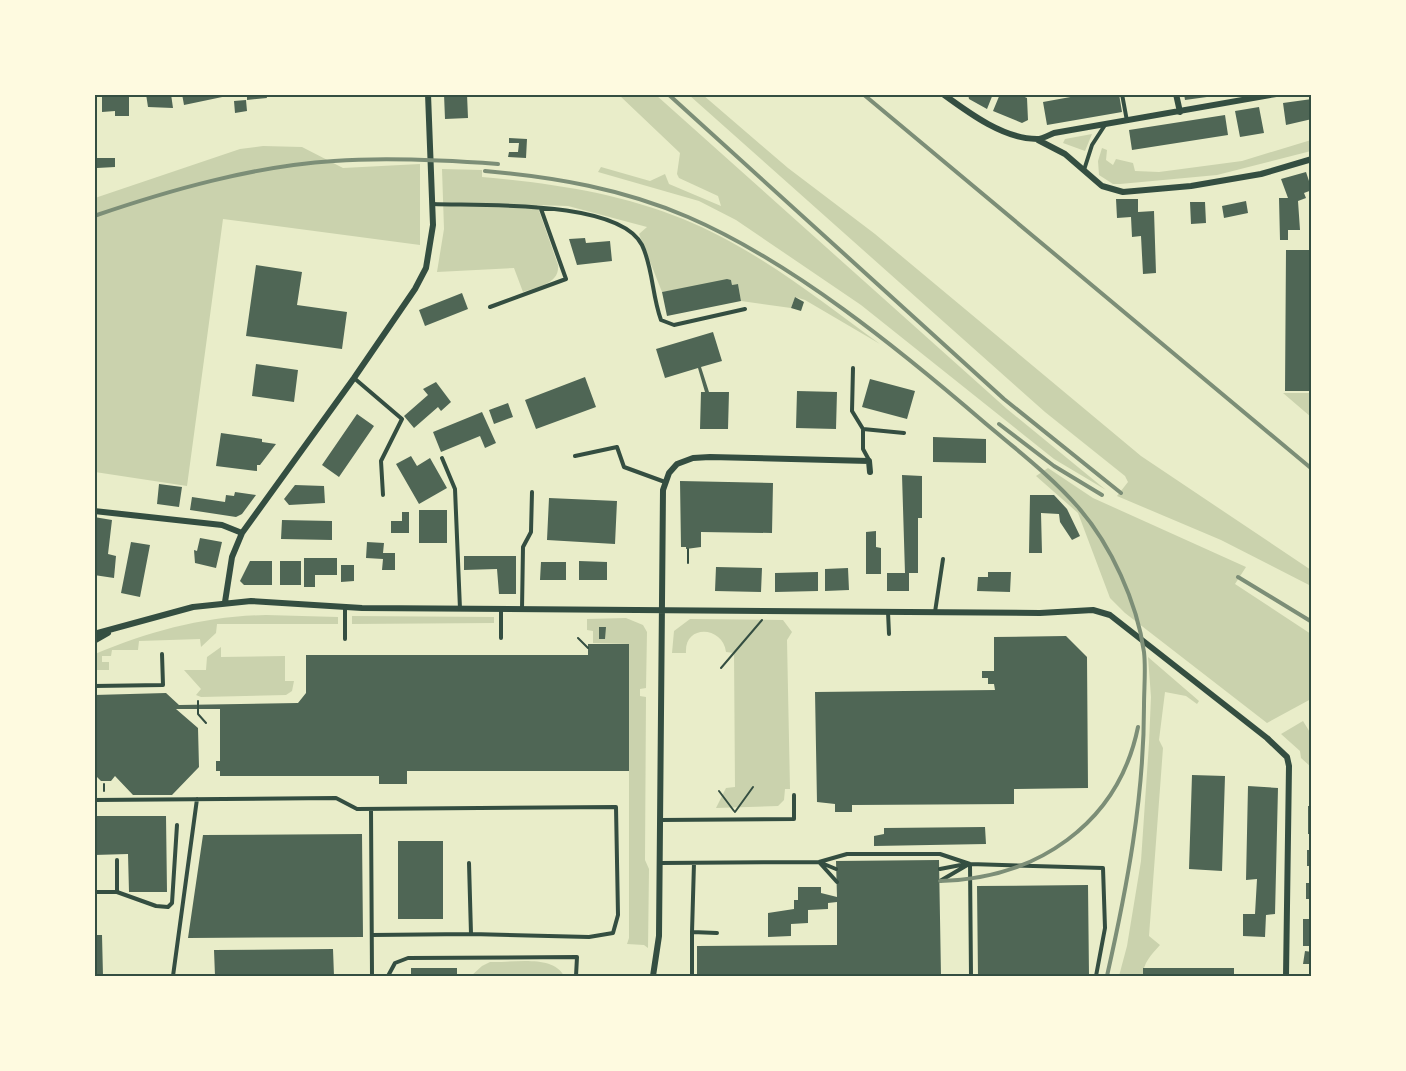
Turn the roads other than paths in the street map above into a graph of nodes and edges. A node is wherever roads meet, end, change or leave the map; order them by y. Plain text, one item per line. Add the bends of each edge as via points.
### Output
1 (428, 94) edge
2 (1122, 94) edge
3 (1176, 94) edge
4 (1276, 94) edge
5 (948, 96) edge
6 (1180, 112) junction
7 (1127, 121) junction
8 (1106, 125) junction
9 (1038, 140) junction
10 (1311, 159) edge
11 (1084, 171) junction
12 (433, 204) junction
13 (541, 209) junction
14 (490, 308) dead end
15 (746, 309) dead end
16 (853, 368) dead end
17 (354, 378) junction
18 (863, 429) junction
19 (904, 433) dead end
20 (574, 456) dead end
21 (442, 458) dead end
22 (869, 461) junction
23 (870, 472) dead end
24 (665, 482) junction
25 (532, 492) dead end
26 (382, 495) dead end
27 (94, 511) edge
28 (243, 533) junction
29 (943, 560) dead end
30 (225, 602) junction
31 (345, 607) junction
32 (460, 609) junction
33 (501, 609) junction
34 (522, 609) junction
35 (660, 610) junction
36 (888, 612) junction
37 (935, 612) junction
38 (116, 629) junction
39 (94, 634) edge
40 (889, 634) dead end
41 (501, 638) dead end
42 (345, 639) dead end
43 (94, 641) edge
44 (162, 654) dead end
45 (94, 687) edge
46 (794, 795) dead end
47 (197, 799) junction
48 (94, 800) edge
49 (371, 809) junction
50 (660, 820) junction
51 (177, 825) dead end
52 (117, 860) dead end
53 (819, 862) junction
54 (470, 863) dead end
55 (660, 863) junction
56 (693, 863) junction
57 (970, 864) junction
58 (836, 869) dead end
59 (940, 869) dead end
60 (940, 881) dead end
61 (837, 882) dead end
62 (94, 892) edge
63 (117, 892) junction
64 (692, 932) junction
65 (717, 933) dead end
66 (471, 934) junction
67 (372, 935) junction
68 (173, 976) edge
69 (372, 976) edge
70 (388, 976) edge
71 (576, 976) edge
72 (653, 976) edge
73 (692, 976) edge
74 (970, 976) edge
75 (1096, 976) edge
76 (1286, 976) edge

1 - 12 street
2 - 7 lane
3 - 6 street
4 - 6 street
5 - 9 street via 988,123
6 - 7 street
7 - 8 street
8 - 9 street
8 - 11 lane via 1092,145
9 - 11 street via 1065,154
10 - 11 street via 1261,174 1123,192 1102,186
12 - 13 lane
12 - 17 street via 433,241 426,268
13 - 14 lane via 566,279
13 - 15 lane via 594,214 631,232 644,252 661,320 674,325
16 - 18 lane via 852,411
17 - 26 lane via 402,420 381,461
17 - 28 street
18 - 19 lane
18 - 22 lane via 863,449
20 - 24 lane via 617,447 624,467
21 - 32 lane via 454,489
22 - 23 street
22 - 24 street via 693,458 677,464
24 - 35 street
25 - 34 lane via 531,532 523,547
27 - 28 street via 222,525
28 - 30 street via 232,557
29 - 37 lane
30 - 31 street
30 - 38 street
31 - 32 street
31 - 42 lane
32 - 33 street
33 - 34 street
33 - 41 lane
34 - 35 street
35 - 36 street
35 - 50 street
36 - 37 street
36 - 40 lane
37 - 76 street via 1093,610 1125,624 1287,757
38 - 39 street
38 - 43 street
44 - 45 lane via 163,685
46 - 50 lane via 794,819
47 - 48 lane
47 - 49 lane via 336,798 357,809
47 - 68 lane
49 - 66 lane via 616,807 618,915 613,933 589,937
49 - 67 lane
50 - 55 street
51 - 63 lane via 172,903 168,907 156,906
52 - 63 lane
53 - 56 lane
53 - 57 lane via 847,854 940,854
53 - 58 lane
53 - 61 lane
54 - 66 lane
55 - 56 lane
55 - 72 street via 660,936
56 - 64 lane
57 - 59 lane
57 - 60 lane
57 - 74 lane
57 - 75 lane via 1102,868 1105,928
62 - 63 lane
64 - 65 lane
64 - 73 lane
66 - 67 lane
67 - 69 lane
70 - 71 lane via 395,963 408,958 577,957

